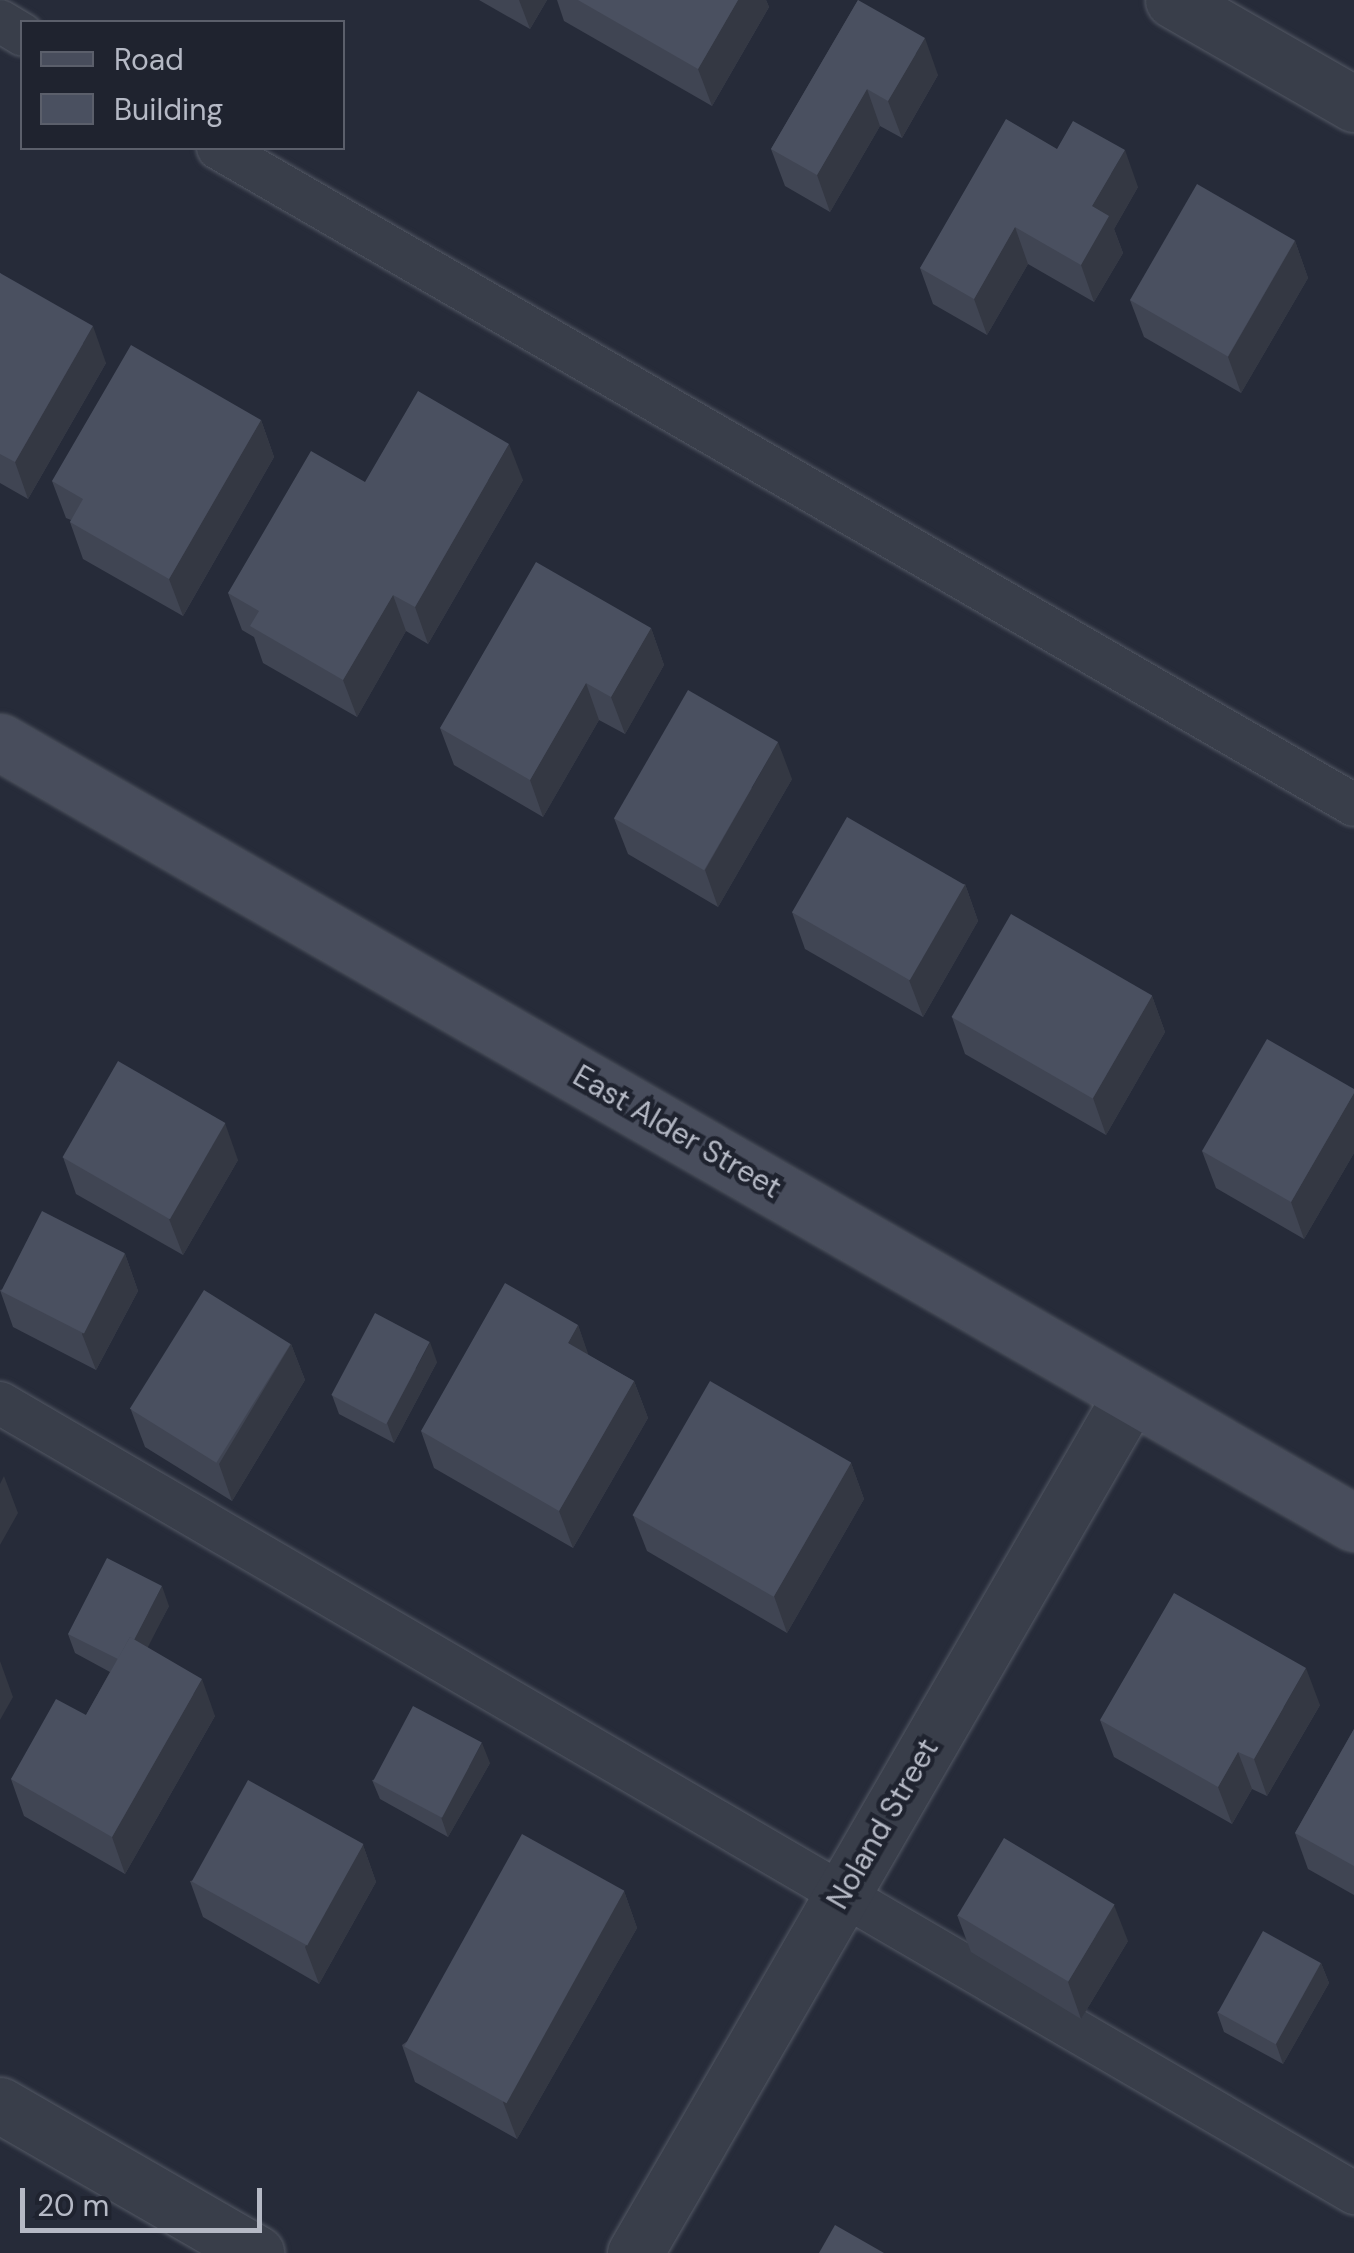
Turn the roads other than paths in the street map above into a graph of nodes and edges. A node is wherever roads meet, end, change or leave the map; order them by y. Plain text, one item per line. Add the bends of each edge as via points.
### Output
1 (1173, 0) edge
2 (1354, 104) edge
3 (221, 150) edge
4 (0, 742) edge
5 (1354, 806) edge
6 (1131, 1394) junction
7 (0, 1403) edge
8 (1354, 1523) edge
9 (843, 1894) junction
10 (0, 2105) edge
11 (1354, 2193) edge
12 (256, 2253) edge
13 (636, 2253) edge

1 - 2 street
3 - 5 lane
4 - 6 main road, East Alder Street
6 - 8 main road, East Alder Street
6 - 9 street, Noland Street
7 - 9 lane
9 - 11 lane
9 - 13 street, Noland Street
10 - 12 street

